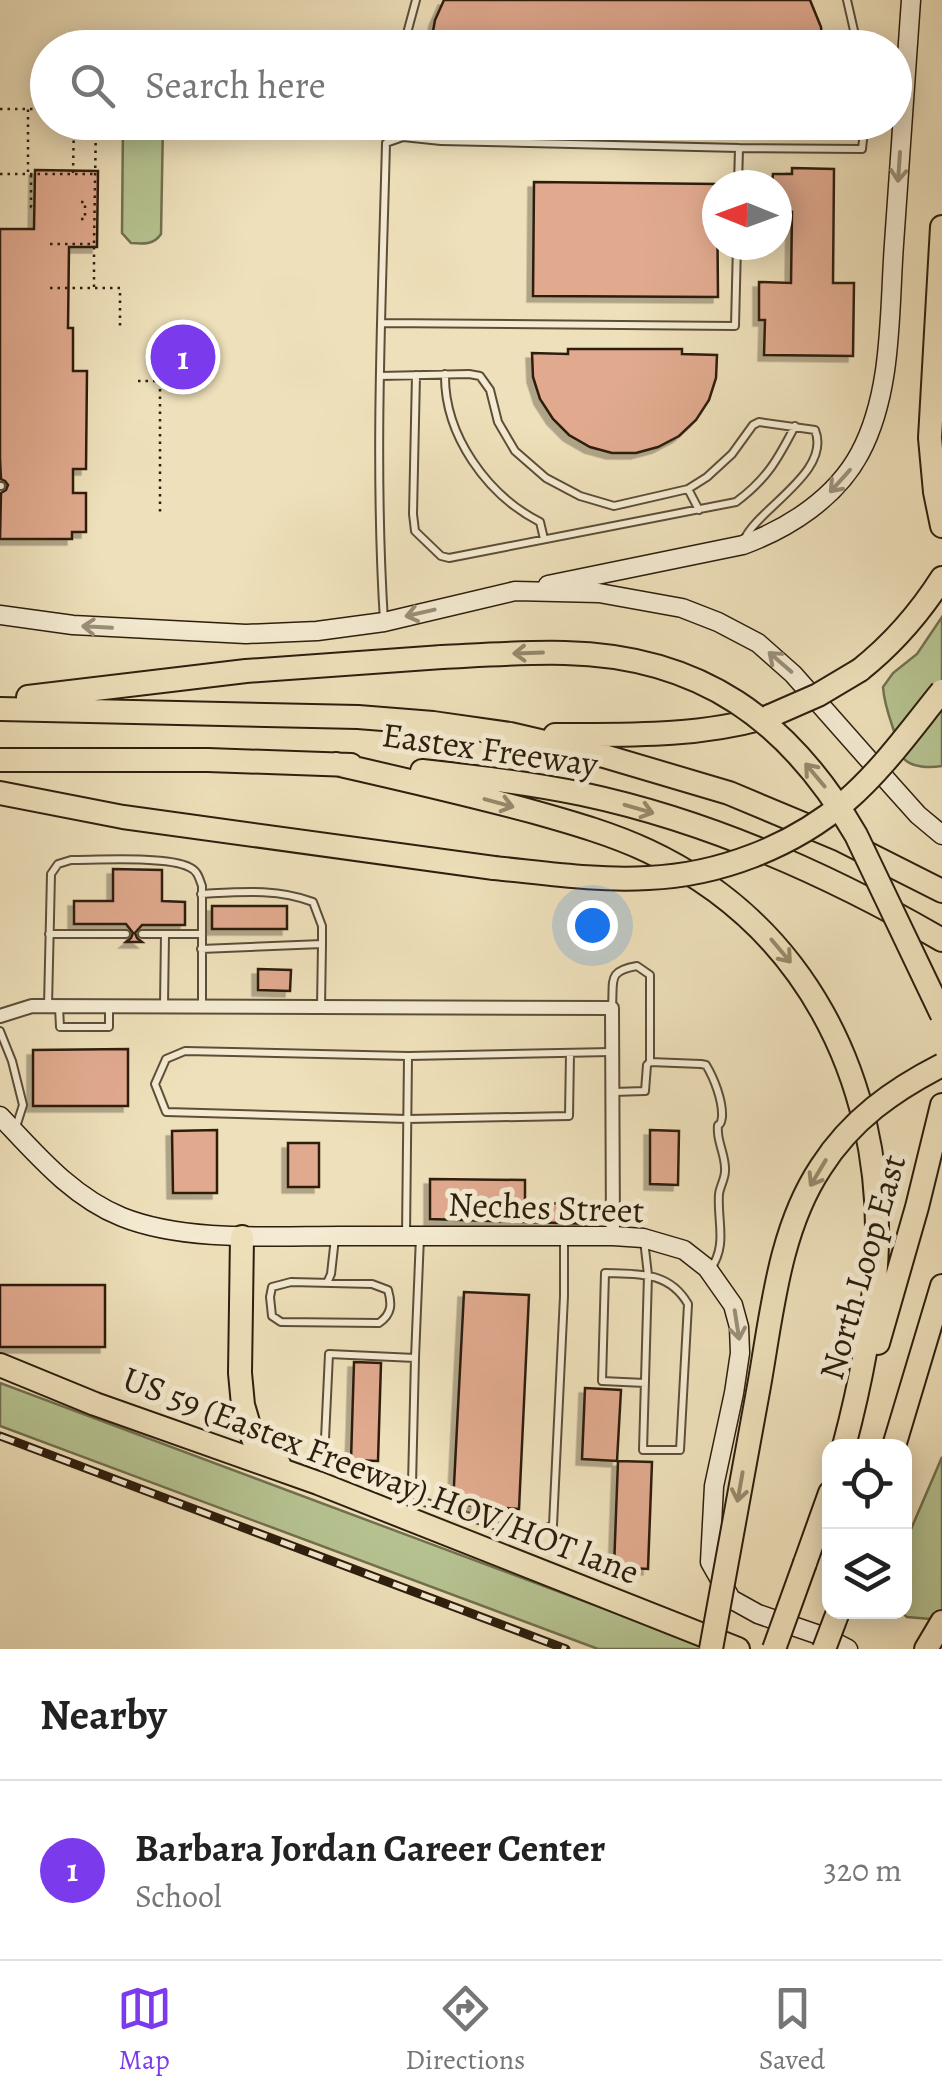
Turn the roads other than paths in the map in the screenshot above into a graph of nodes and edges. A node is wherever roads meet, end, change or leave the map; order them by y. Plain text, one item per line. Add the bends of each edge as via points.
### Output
1 (416, 0) edge
2 (847, 0) edge
3 (912, 0) edge
4 (408, 30) edge
5 (854, 30) edge
6 (910, 30) edge
7 (393, 140) edge
8 (433, 140) edge
9 (863, 140) edge
10 (902, 140) edge
11 (739, 148) junction
12 (738, 170) edge
13 (942, 227) edge
14 (737, 260) edge
15 (381, 323) junction
16 (445, 374) junction
17 (416, 375) junction
18 (380, 376) junction
19 (795, 426) junction
20 (688, 489) junction
21 (614, 506) junction
22 (699, 510) junction
23 (618, 524) junction
24 (942, 526) edge
25 (544, 538) junction
26 (742, 545) junction
27 (942, 578) edge
28 (515, 591) junction
29 (0, 615) edge
30 (384, 622) junction
31 (942, 690) edge
32 (0, 701) edge
33 (0, 708) edge
34 (510, 734) junction
35 (0, 760) edge
36 (336, 764) junction
37 (0, 792) edge
38 (942, 835) edge
39 (942, 891) edge
40 (202, 894) junction
41 (50, 934) junction
42 (126, 934) dead end
43 (142, 934) dead end
44 (165, 934) junction
45 (202, 934) junction
46 (942, 940) edge
47 (322, 944) junction
48 (202, 949) junction
49 (54, 1006) junction
50 (109, 1006) junction
51 (164, 1006) junction
52 (202, 1007) junction
53 (320, 1007) junction
54 (612, 1008) junction
55 (942, 1015) edge
56 (0, 1016) edge
57 (0, 1032) edge
58 (612, 1052) junction
59 (570, 1053) junction
60 (408, 1056) junction
61 (650, 1062) junction
62 (942, 1065) edge
63 (612, 1092) junction
64 (940, 1112) edge
65 (0, 1116) edge
66 (408, 1119) junction
67 (15, 1131) junction
68 (335, 1236) junction
69 (413, 1236) junction
70 (564, 1236) junction
71 (613, 1236) junction
72 (242, 1237) junction
73 (643, 1238) junction
74 (709, 1271) junction
75 (648, 1274) junction
76 (327, 1282) junction
77 (942, 1286) edge
78 (415, 1358) junction
79 (0, 1365) edge
80 (645, 1383) junction
81 (845, 1439) edge
82 (846, 1439) edge
83 (896, 1439) edge
84 (290, 1472) junction
85 (412, 1484) junction
86 (822, 1516) edge
87 (835, 1619) edge
88 (942, 1622) edge
89 (711, 1649) edge
90 (738, 1649) edge
91 (774, 1649) edge
92 (824, 1649) edge
93 (848, 1649) edge
94 (926, 1649) edge

1 - 4 lane
2 - 5 lane
3 -> 6 main road
7 - 15 lane via 386,143
8 - 11 lane
9 - 11 lane via 862,149
10 -> 26 main road via 876,414 859,456 836,488 786,527
11 - 12 lane
13 - 24 highway via 930,438
14 - 15 lane via 735,326
15 - 18 lane
16 - 17 lane
16 - 21 lane via 480,376 515,451 546,478
16 - 25 lane via 450,410 469,457 494,488 540,522
17 - 18 lane
17 - 25 lane via 415,531 449,558
18 - 30 lane
19 - 20 lane via 754,424 732,454
19 - 22 lane via 758,486 736,502
19 - 26 lane via 815,430 818,448 802,478 750,528
20 - 21 lane
20 - 22 lane
21 - 23 lane
22 - 23 lane
23 - 25 lane
26 - 28 main road
27 - 34 highway, bridge via 900,635 860,670 770,716 694,731
28 -> 30 main road
38 -> 28 main road via 758,644 682,608 600,593
30 -> 29 main road via 246,634
31 - 37 highway, bridge via 886,761 803,832 694,872 645,878 494,868 123,817
55 -> 32 highway, bridge via 856,835 823,784 743,706 677,671 552,652 246,672
33 - 34 highway, Eastex Freeway via 358,717
34 - 39 highway, Eastex Freeway via 730,793
35 - 36 highway, Eastex Freeway
36 -> 46 highway, Eastex Freeway via 515,782 644,810 796,864
36 -> 81 highway via 504,804 649,852 724,896 798,973 846,1059 873,1174 875,1274
40 - 41 lane via 197,872 172,861 71,860 50,874
40 - 45 lane
40 - 47 lane via 257,891 313,902
41 - 42 lane
41 - 49 lane
43 - 44 lane
44 - 45 lane
44 - 51 lane
45 - 48 lane
47 - 48 lane
47 - 53 lane
48 - 52 lane
49 - 50 street
49 - 50 lane via 60,1027 109,1027
49 - 56 street
50 - 51 street
51 - 52 street
52 - 53 street
53 - 54 street
54 - 58 street
54 - 61 lane via 621,969 637,966 650,975
57 - 67 lane via 23,1105
58 - 59 lane
58 - 63 street
59 - 60 lane
59 - 66 lane via 569,1116
60 - 66 lane
60 - 66 lane via 185,1051 166,1059 155,1084 166,1112
61 - 63 lane via 645,1091
61 - 74 lane via 706,1065 718,1093 723,1237
62 -> 89 highway, bridge via 860,1119 801,1204 780,1276
63 - 71 street
64 - 82 highway, North Loop East
65 - 67 main road, Neches Street
66 - 69 lane
67 - 72 main road, Neches Street via 82,1195 120,1216 162,1230
68 - 69 main road, Neches Street
68 - 72 main road, Neches Street
68 - 76 lane
69 - 70 main road, Neches Street
69 - 78 lane
70 - 71 main road, Neches Street
70 - 85 lane via 553,1526 524,1535 418,1500
71 - 73 main road, Neches Street
72 - 84 highway via 245,1418 266,1455
73 - 74 main road, Neches Street via 684,1250
73 - 75 lane
74 -> 93 main road, Neches Street via 734,1305 740,1352 714,1486 710,1562 731,1599
75 - 80 lane
75 - 80 lane via 605,1273 602,1381
75 - 80 lane via 681,1291 688,1304 680,1450 643,1450
76 - 76 lane via 272,1287 272,1316 281,1322 388,1318 388,1290
77 - 83 highway
78 - 85 lane
78 - 85 lane via 329,1354 324,1460
79 - 84 highway, US 59 (Eastex Freeway) HOV/HOT lane
84 - 90 highway, US 59 (Eastex Freeway) HOV/HOT lane
86 - 91 highway, bridge
87 - 92 highway, bridge
88 - 94 highway

